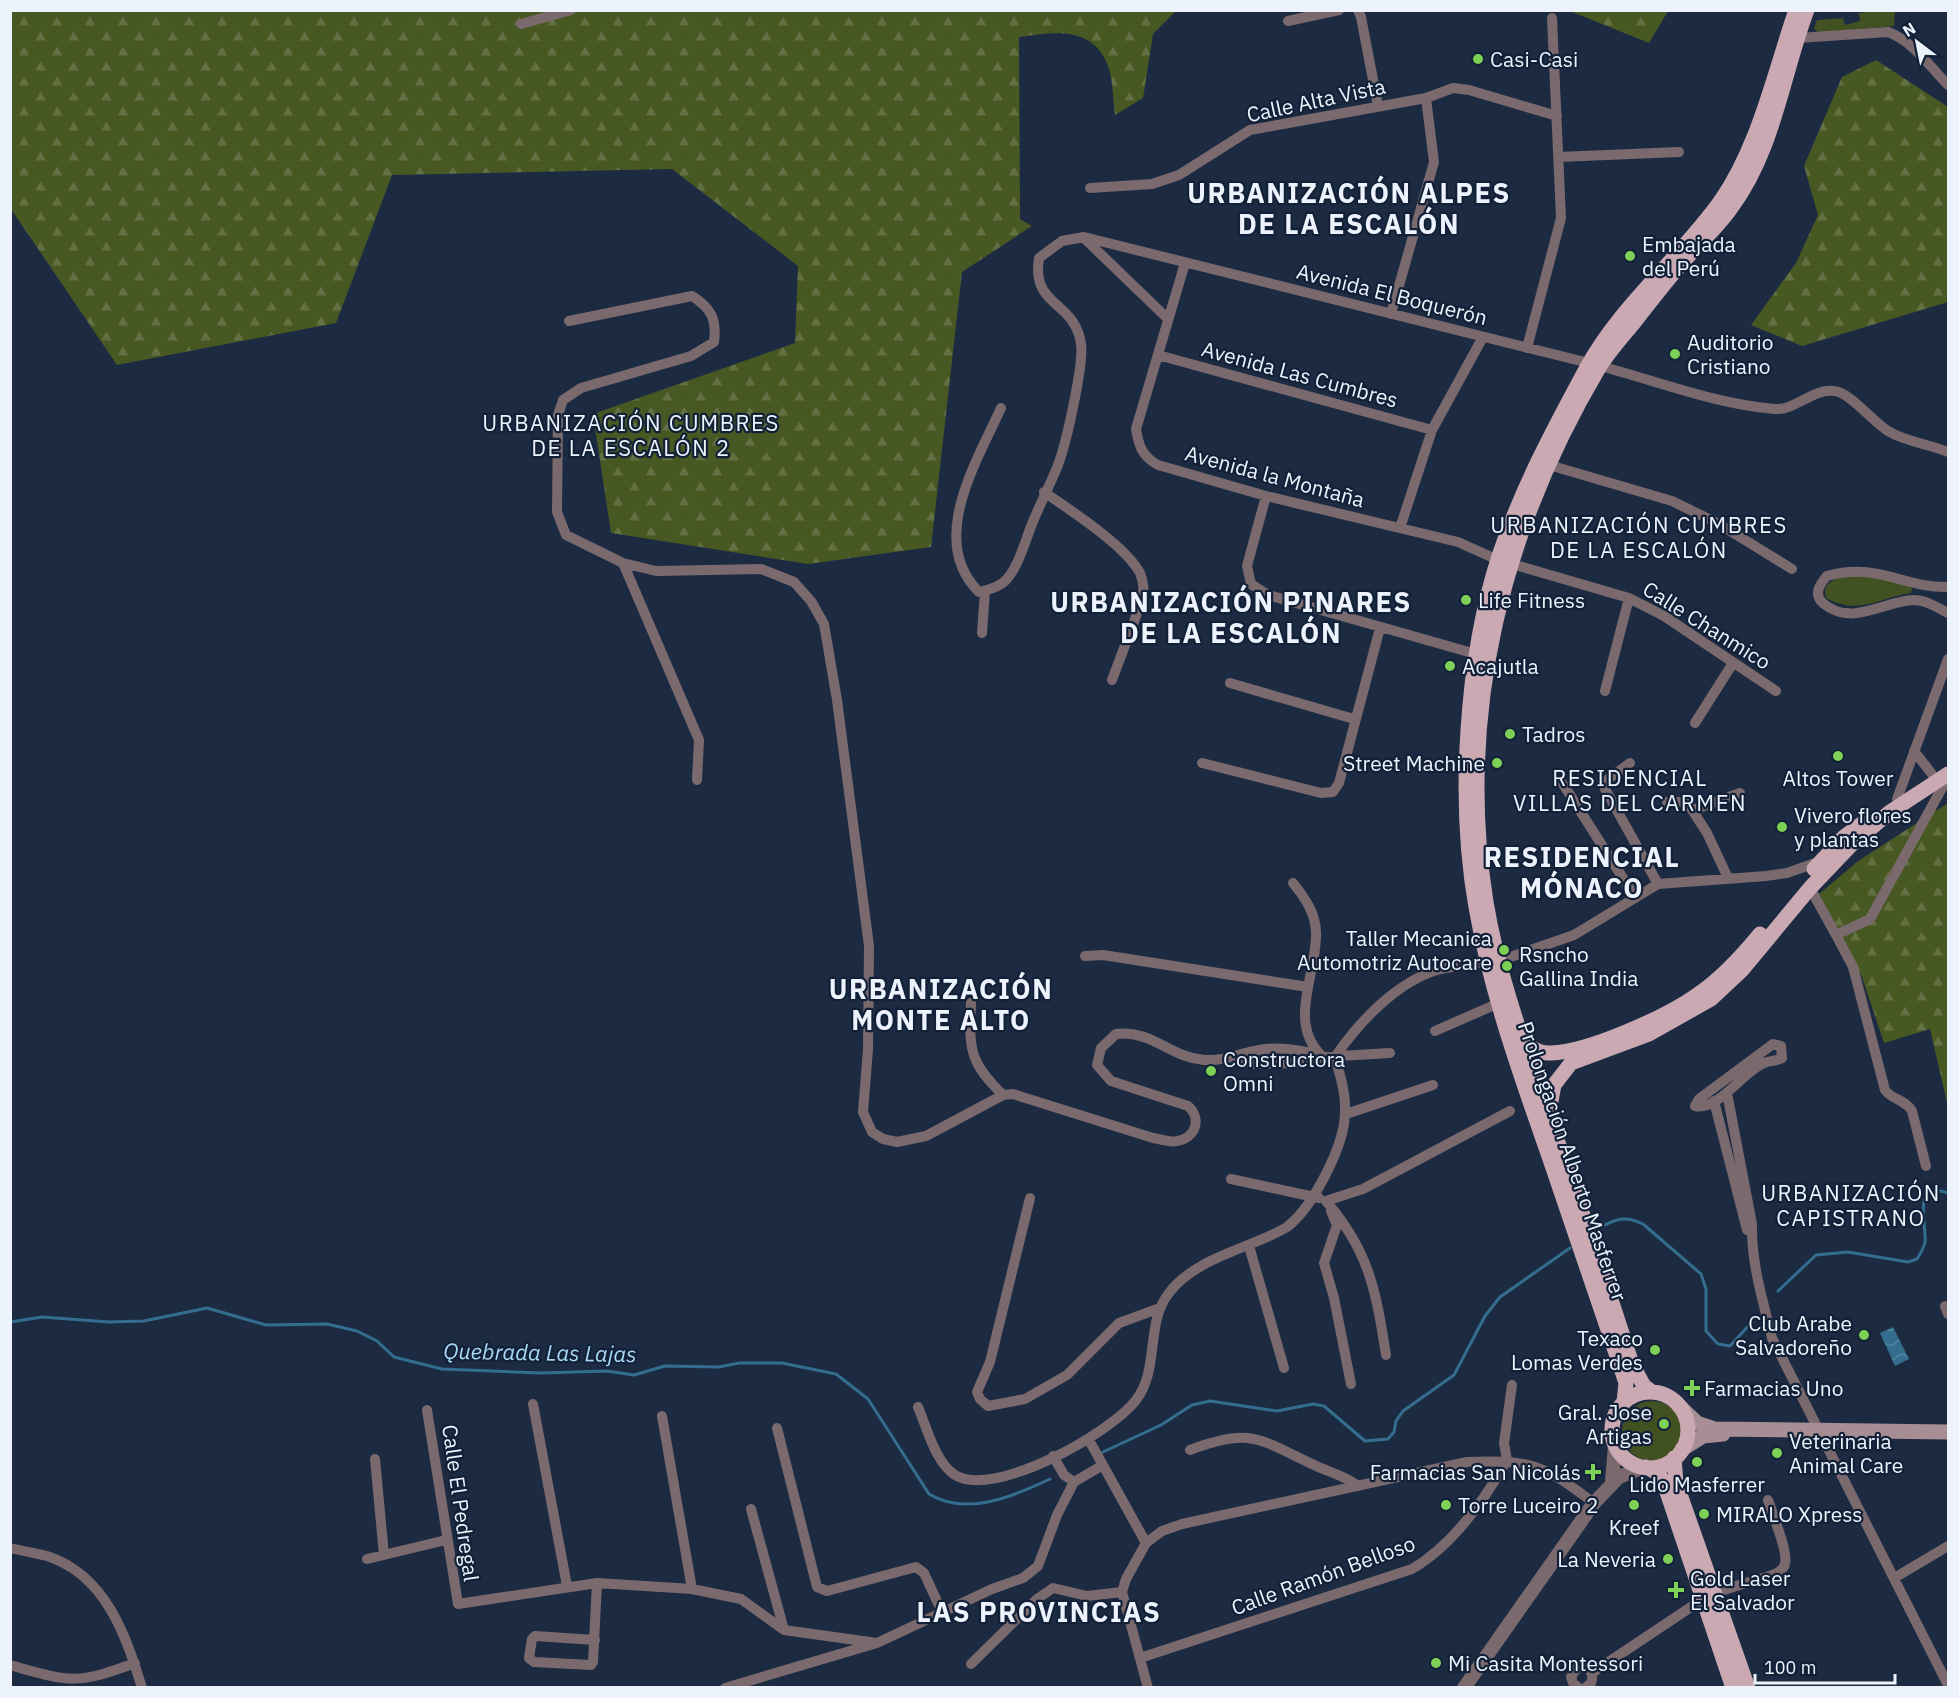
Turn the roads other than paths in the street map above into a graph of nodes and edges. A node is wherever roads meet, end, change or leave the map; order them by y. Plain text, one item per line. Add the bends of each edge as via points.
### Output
1 (571, 10) edge
2 (1339, 10) edge
3 (1358, 10) edge
4 (1796, 10) edge
5 (1807, 10) edge
6 (1552, 18) dead end
7 (1288, 21) dead end
8 (521, 24) dead end
9 (1798, 38) junction
10 (1948, 85) edge
11 (1426, 98) junction
12 (1378, 106) junction
13 (1557, 116) junction
14 (1679, 152) dead end
15 (1559, 157) junction
16 (1090, 188) dead end
17 (1084, 237) junction
18 (1185, 263) junction
19 (1390, 314) junction
20 (1167, 318) junction
21 (569, 321) dead end
22 (1483, 337) junction
23 (1527, 348) junction
24 (1158, 355) junction
25 (1595, 364) junction
26 (1001, 408) dead end
27 (1432, 430) junction
28 (1948, 452) edge
29 (1549, 465) junction
30 (1044, 492) junction
31 (1266, 496) junction
32 (1400, 528) junction
33 (1505, 562) junction
34 (623, 563) junction
35 (1792, 569) dead end
36 (1918, 584) junction
37 (1948, 587) edge
38 (985, 591) junction
39 (1629, 598) junction
40 (1914, 600) junction
41 (1948, 613) edge
42 (1380, 628) junction
43 (982, 633) dead end
44 (1476, 654) junction
45 (1948, 659) edge
46 (1733, 663) junction
47 (1112, 680) dead end
48 (1230, 683) dead end
49 (1605, 691) dead end
50 (1776, 692) dead end
51 (1354, 719) junction
52 (1695, 723) dead end
53 (1914, 751) junction
54 (1202, 763) dead end
55 (1630, 763) dead end
56 (1948, 765) edge
57 (1932, 774) junction
58 (1948, 776) edge
59 (697, 780) dead end
60 (1563, 784) dead end
61 (1740, 793) dead end
62 (1897, 799) junction
63 (1667, 802) dead end
64 (1693, 810) junction
65 (1821, 861) junction
66 (1728, 878) junction
67 (1293, 883) dead end
68 (1658, 884) junction
69 (1810, 888) junction
70 (1635, 897) junction
71 (1836, 935) junction
72 (1085, 956) dead end
73 (1493, 961) junction
74 (1308, 987) junction
75 (970, 1003) dead end
76 (1499, 1003) junction
77 (1435, 1031) dead end
78 (1521, 1036) junction
79 (1390, 1053) dead end
80 (1323, 1057) junction
81 (1335, 1057) junction
82 (1433, 1085) dead end
83 (1727, 1093) junction
84 (1003, 1095) junction
85 (1714, 1101) junction
86 (1510, 1111) dead end
87 (1346, 1114) junction
88 (1548, 1115) junction
89 (1926, 1166) dead end
90 (1232, 1179) dead end
91 (1315, 1197) junction
92 (1030, 1198) dead end
93 (1326, 1201) junction
94 (1752, 1241) junction
95 (1249, 1246) junction
96 (1160, 1308) junction
97 (1386, 1355) dead end
98 (1284, 1368) dead end
99 (1351, 1384) dead end
100 (1512, 1385) dead end
101 (1652, 1392) junction
102 (1624, 1402) junction
103 (533, 1404) dead end
104 (1679, 1406) junction
105 (918, 1407) dead end
106 (428, 1410) dead end
107 (662, 1416) dead end
108 (777, 1428) dead end
109 (1948, 1432) edge
110 (1821, 1433) junction
111 (1948, 1438) edge
112 (1089, 1440) junction
113 (1615, 1445) junction
114 (1190, 1450) dead end
115 (1678, 1453) junction
116 (1053, 1456) junction
117 (375, 1459) dead end
118 (1507, 1460) junction
119 (1103, 1465) junction
120 (1645, 1467) junction
121 (1074, 1482) junction
122 (1612, 1482) junction
123 (1358, 1486) junction
124 (1768, 1500) dead end
125 (1594, 1503) junction
126 (751, 1509) dead end
127 (446, 1540) junction
128 (1146, 1544) junction
129 (1948, 1546) edge
130 (10, 1548) edge
131 (384, 1555) junction
132 (367, 1559) dead end
133 (1896, 1577) junction
134 (597, 1583) junction
135 (567, 1587) junction
136 (692, 1588) junction
137 (1122, 1592) junction
138 (1709, 1596) junction
139 (942, 1612) junction
140 (784, 1629) junction
141 (595, 1640) junction
142 (877, 1643) junction
143 (1140, 1658) junction
144 (135, 1663) junction
145 (971, 1664) dead end
146 (10, 1665) edge
147 (1592, 1673) junction
148 (1948, 1685) edge
149 (142, 1688) edge
150 (725, 1688) edge
151 (1148, 1688) edge
152 (1464, 1688) edge
153 (1579, 1688) edge
154 (1585, 1688) edge
155 (1734, 1688) edge
156 (1748, 1688) edge
157 (1942, 1688) edge

1 - 8 street
2 - 7 street
3 - 12 street
4 - 25 main road, Prolongación Alberto Masferrer via 1749,149 1732,183 1608,335
5 - 9 main road, Prolongación Alberto Masferrer
6 - 13 street
9 - 10 street via 1888,32 1920,54
9 - 25 main road, Prolongación Alberto Masferrer via 1771,134 1745,188 1731,210
11 - 12 street, Calle Alta Vista
11 - 13 street, Calle Alta Vista via 1440,90 1469,90
11 - 19 street via 1434,162
12 - 16 street, Calle Alta Vista via 1250,130 1179,175 1152,184
13 - 15 street
14 - 15 street
15 - 23 street via 1561,218
17 - 18 street, Avenida El Boquerón
17 - 20 street
17 - 30 street via 1062,241 1049,249 1039,258 1037,270 1042,291 1076,325 1081,343 1080,371 1058,464
18 - 19 street, Avenida El Boquerón
18 - 20 street
19 - 22 street, Avenida El Boquerón
20 - 24 street
21 - 34 street via 692,296 707,306 716,324 714,342 691,356 581,388 563,400 558,415 557,512 566,535
22 - 23 street, Avenida El Boquerón
22 - 27 street
23 - 25 street, Avenida El Boquerón
24 - 27 street, Avenida Las Cumbres
24 - 31 street, Avenida la Montaña via 1136,429 1145,458
25 - 28 street, Avenida El Boquerón via 1713,397 1777,410 1822,391 1836,391 1890,433
25 - 29 main road, Prolongación Alberto Masferrer
25 - 33 main road, Prolongación Alberto Masferrer via 1518,504
26 - 38 street via 963,493 958,516 960,565 967,580 979,592
27 - 32 street
29 - 33 main road, Prolongación Alberto Masferrer
29 - 35 street via 1672,501 1719,524
30 - 38 street via 1007,579
30 - 47 street via 1103,536 1140,574 1142,600
31 - 32 street, Avenida la Montaña
31 - 42 street via 1247,566 1251,584 1268,595
32 - 33 street, Avenida la Montaña via 1458,542
33 - 39 street, Calle Chanmico
33 - 44 main road, Prolongación Alberto Masferrer
33 - 73 main road, Prolongación Alberto Masferrer via 1486,657 1478,750 1483,870
34 - 59 street via 699,740
34 - 84 street via 656,571 761,569 794,582 811,601 824,624 835,689 869,946 863,1112 872,1132 897,1142 926,1136
36 - 37 street
36 - 40 street
36 - 40 street via 1875,572 1840,572 1827,576 1817,593 1820,601 1831,609 1855,614
38 - 43 street
39 - 46 street, Calle Chanmico via 1664,616
39 - 49 street
40 - 41 street
42 - 44 street
42 - 51 street
44 - 73 main road, Prolongación Alberto Masferrer via 1467,757 1469,849 1475,904
45 - 53 street
46 - 50 street, Calle Chanmico
46 - 52 street
48 - 51 street
51 - 54 street via 1339,783 1333,792 1321,793
53 - 57 street
53 - 62 street
55 - 68 street via 1607,780 1605,789
56 - 57 main road
57 - 62 main road
58 - 69 main road via 1890,813 1851,845
58 - 71 street via 1870,919
60 - 70 street
61 - 64 street
62 - 65 main road via 1844,837
63 - 64 street via 1687,802
64 - 66 street
65 - 66 street via 1787,873
65 - 78 main road via 1758,937 1696,997 1645,1023 1569,1050 1543,1053
66 - 68 street
67 - 74 street via 1307,900 1316,933
68 - 70 street
69 - 71 street
69 - 88 main road via 1742,970 1711,999 1649,1034 1566,1067 1554,1084
70 - 73 street via 1574,935
71 - 89 street via 1853,967 1885,1090 1907,1103 1912,1111
72 - 74 street via 1103,955
73 - 76 main road, Prolongación Alberto Masferrer
73 - 78 main road, Prolongación Alberto Masferrer
73 - 81 street via 1439,970 1403,987 1352,1032
74 - 80 street via 1305,1029 1311,1045
75 - 84 street via 969,1045 978,1066
76 - 77 street
76 - 102 main road, Prolongación Alberto Masferrer via 1626,1383
78 - 88 main road, Prolongación Alberto Masferrer
79 - 81 street
80 - 81 street
80 - 84 street via 1300,1050 1265,1050 1238,1058 1195,1059 1140,1034 1116,1034 1097,1056 1097,1065 1111,1081 1194,1111 1196,1128 1185,1139 1175,1142 1141,1135 1024,1096
81 - 87 street
82 - 87 street
83 - 85 street
83 - 85 street via 1764,1063 1782,1058 1781,1046 1773,1044 1695,1106
83 - 94 street
85 - 94 street
86 - 93 street via 1363,1189
87 - 91 street via 1343,1132
88 - 101 main road, Prolongación Alberto Masferrer via 1632,1364 1644,1386
90 - 91 street
91 - 93 street
91 - 95 street via 1287,1227
92 - 96 street via 990,1362 977,1392 980,1400 988,1406 1025,1399 1067,1375 1119,1323
93 - 97 street via 1348,1226 1366,1263
93 - 99 street via 1337,1225 1324,1263
94 - 110 street via 1772,1338
95 - 96 street via 1193,1270 1168,1293
95 - 98 street
96 - 112 street via 1150,1370 1137,1400
100 - 118 street via 1504,1443
101 - 102 main road
101 - 104 main road via 1669,1397
102 - 113 main road via 1613,1422
103 - 135 street
104 - 110 main road via 1697,1423 1709,1428
104 - 115 main road via 1687,1425
105 - 116 street via 946,1467 957,1476 995,1479
106 - 127 street, Calle El Pedregal
107 - 136 street
108 - 139 street via 817,1587 827,1592 916,1567 924,1573
109 - 110 main road
110 - 111 main road
110 - 115 main road via 1709,1435 1692,1441
110 - 133 street
112 - 116 street
112 - 119 street
113 - 120 main road via 1624,1458
113 - 122 street
114 - 123 street via 1219,1439 1243,1436 1264,1440
115 - 120 main road via 1660,1466
115 - 138 main road via 1676,1483
116 - 121 street via 1064,1476
117 - 131 street
118 - 123 street via 1467,1462
118 - 125 street via 1548,1470
118 - 143 street, Calle Ramón Belloso via 1491,1489 1439,1551 1412,1569
119 - 121 street
119 - 128 street
120 - 122 street
120 - 138 main road via 1662,1479
121 - 139 street via 1038,1566 1023,1578
122 - 125 street
123 - 128 street via 1182,1524 1162,1531
124 - 138 street via 1786,1549 1785,1569 1776,1576
125 - 152 street
126 - 140 street
127 - 131 street
127 - 135 street, Calle El Pedregal via 456,1601 462,1604
128 - 137 street
129 - 133 street
130 - 144 street via 49,1557 99,1593 125,1634
131 - 132 street
133 - 148 street
134 - 135 street
134 - 136 street
134 - 141 street
136 - 140 street via 741,1599
137 - 143 street
137 - 145 street via 1087,1596 1053,1588
138 - 147 street
138 - 155 main road
138 - 156 main road
139 - 142 street
140 - 142 street
141 - 141 street via 591,1665 534,1662 530,1658 535,1636
142 - 150 street
143 - 151 street
144 - 146 street via 74,1681
144 - 149 street
147 - 153 street via 1584,1667 1574,1670 1572,1680
147 - 154 street via 1591,1683
148 - 157 street

